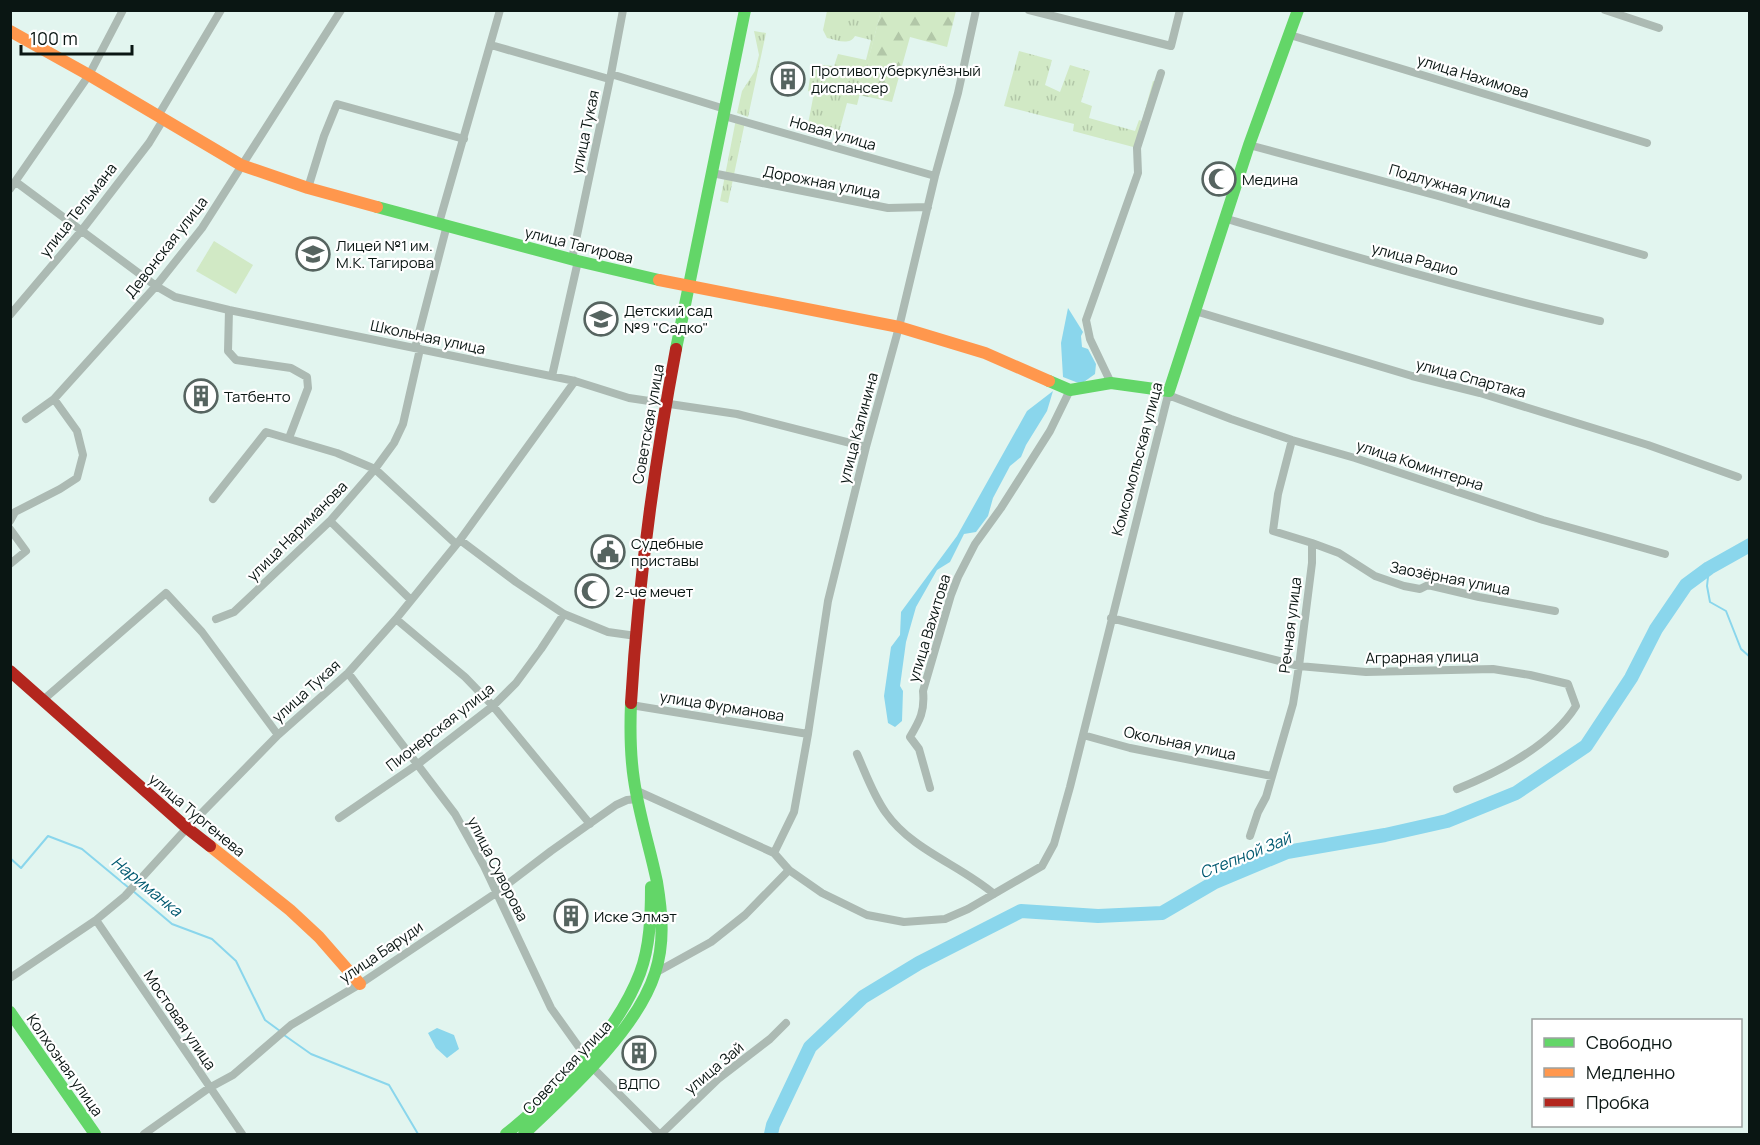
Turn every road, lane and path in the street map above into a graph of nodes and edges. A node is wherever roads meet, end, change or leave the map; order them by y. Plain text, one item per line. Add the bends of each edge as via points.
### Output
1 (123, 10) edge
2 (221, 10) edge
3 (342, 10) edge
4 (501, 10) edge
5 (622, 10) edge
6 (745, 10) edge
7 (976, 10) edge
8 (1029, 10) edge
9 (1180, 10) edge
10 (1298, 10) edge
11 (1605, 10) edge
12 (1659, 28) dead end
13 (10, 31) edge
14 (1290, 35) junction
15 (491, 45) junction
16 (1161, 74) dead end
17 (89, 75) junction
18 (610, 76) junction
19 (725, 112) junction
20 (160, 118) junction
21 (464, 139) junction
22 (1647, 143) dead end
23 (1249, 145) junction
24 (241, 165) junction
25 (712, 173) junction
26 (935, 177) junction
27 (14, 185) edge
28 (308, 188) junction
29 (928, 207) junction
30 (1224, 218) junction
31 (443, 224) junction
32 (82, 230) junction
33 (1644, 255) dead end
34 (575, 260) junction
35 (156, 286) junction
36 (689, 287) junction
37 (229, 310) junction
38 (1195, 311) junction
39 (10, 315) edge
40 (1600, 321) dead end
41 (899, 327) junction
42 (417, 348) junction
43 (552, 376) junction
44 (575, 381) junction
45 (1111, 383) junction
46 (1070, 390) junction
47 (1168, 393) junction
48 (54, 399) junction
49 (666, 403) junction
50 (27, 419) dead end
51 (289, 438) junction
52 (1292, 440) junction
53 (866, 447) junction
54 (375, 470) junction
55 (1738, 477) dead end
56 (213, 499) dead end
57 (10, 521) edge
58 (330, 521) junction
59 (10, 529) edge
60 (458, 542) junction
61 (1312, 543) junction
62 (1665, 554) dead end
63 (10, 564) edge
64 (411, 600) junction
65 (1555, 611) dead end
66 (564, 614) junction
67 (1111, 618) junction
68 (216, 619) dead end
69 (396, 619) junction
70 (636, 636) junction
71 (1299, 666) junction
72 (10, 671) edge
73 (348, 673) junction
74 (42, 700) junction
75 (631, 705) junction
76 (494, 706) junction
77 (808, 734) junction
78 (278, 735) junction
79 (1083, 735) junction
80 (857, 754) dead end
81 (418, 764) junction
82 (1272, 776) junction
83 (930, 788) dead end
84 (1457, 789) dead end
85 (636, 795) junction
86 (339, 818) dead end
87 (590, 824) junction
88 (187, 828) junction
89 (1250, 836) dead end
90 (647, 846) junction
91 (774, 853) junction
92 (789, 870) junction
93 (496, 893) junction
94 (994, 894) junction
95 (96, 920) junction
96 (655, 973) junction
97 (10, 978) edge
98 (360, 984) junction
99 (10, 1012) edge
100 (786, 1023) dead end
101 (589, 1062) junction
102 (209, 1088) junction
103 (524, 1130) edge
104 (95, 1134) edge
105 (144, 1134) edge
106 (242, 1134) edge
107 (506, 1134) edge
108 (660, 1134) edge

1 - 17 street
2 - 20 street, улица Тельмана
3 - 24 street, Девонская улица
4 - 15 street, улица Нариманова
5 - 18 street, улица Тукая
6 - 19 street, Советская улица
7 - 26 street, улица Калинина
8 - 9 street via 1171,46
10 - 14 street, Комсомольская улица
11 - 12 street
13 - 17 street, улица Тагирова
14 - 22 street, улица Нахимова
14 - 23 street, Комсомольская улица
15 - 18 street, Новая улица
15 - 21 street, улица Нариманова
16 - 45 street via 1137,148 1137,173 1086,321 1090,339
17 - 20 street, улица Тагирова
17 - 27 street
18 - 19 street, Новая улица
18 - 34 street, улица Тукая
19 - 25 street, Советская улица
19 - 26 street, Новая улица
20 - 24 street, улица Тагирова
20 - 32 street, улица Тельмана via 149,143
21 - 28 street via 337,104
21 - 31 street, улица Нариманова
23 - 30 street, Комсомольская улица
23 - 33 street, Подлужная улица
24 - 28 street, улица Тагирова
24 - 35 street, Девонская улица via 202,228
25 - 29 street, Дорожная улица via 888,208
25 - 36 street, Советская улица
26 - 29 street, улица Калинина
27 - 32 street, Школьная улица
28 - 31 street, улица Тагирова
29 - 41 street, улица Калинина
30 - 38 street, Комсомольская улица
30 - 40 street, улица Радио via 1512,301
31 - 34 street, улица Тагирова
31 - 42 street, улица Нариманова
32 - 35 street, Школьная улица
32 - 39 street, улица Тельмана
34 - 36 street, улица Тагирова
34 - 43 street, улица Тукая
35 - 37 street, Школьная улица via 175,297
35 - 48 street, Девонская улица
36 - 41 street, улица Тагирова
36 - 49 street, Советская улица
37 - 42 street, Школьная улица
37 - 51 street via 228,351 236,360 291,368 307,376 308,388
38 - 47 street, Комсомольская улица
38 - 55 street, улица Спартака via 1480,393
41 - 46 street, улица Тагирова via 985,353
41 - 53 street, улица Калинина
42 - 43 street, Школьная улица
42 - 54 street, улица Нариманова via 403,424
43 - 44 street, Школьная улица
44 - 49 street, Школьная улица via 629,398
44 - 60 street, улица Тукая
45 - 46 street
45 - 47 street
46 - 83 street, улица Вахитова via 1050,431 975,544 951,595 923,691 921,717 910,737 919,749
47 - 52 street, улица Коминтерна
47 - 67 street, Комсомольская улица
48 - 50 street, Девонская улица
48 - 57 street via 77,430 83,455 77,478 15,512
49 - 53 street, Школьная улица via 737,414
49 - 70 street, Советская улица
51 - 54 street
51 - 56 street via 266,432
52 - 61 street via 1278,494 1274,531
52 - 62 street, улица Коминтерна via 1543,520
53 - 77 street, улица Калинина via 828,601
54 - 58 street, улица Нариманова
54 - 60 street
58 - 64 street
58 - 68 street, улица Нариманова via 234,612
59 - 63 street via 26,551
60 - 64 street, улица Тукая
60 - 66 street
61 - 65 street, Заозёрная улица via 1339,553 1375,576 1404,586 1420,589 1428,585
61 - 71 street, Речная улица
64 - 69 street, улица Тукая
66 - 70 street via 608,632
66 - 76 street, Пионерская улица via 516,683
67 - 71 street, Аграрная улица
67 - 79 street, Комсомольская улица
69 - 73 street, улица Тукая
69 - 76 street
70 - 75 street, Советская улица
71 - 82 street, Речная улица via 1293,704
71 - 84 street, Аграрная улица via 1366,672 1493,669 1568,684 1576,706 1569,718 1512,763
72 - 74 street, улица Тургенева
73 - 78 street, улица Тукая
73 - 81 street, улица Суворова
74 - 78 street via 166,593 202,632
74 - 88 street, улица Тургенева
75 - 77 street, улица Фурманова
75 - 85 street, Советская улица
76 - 81 street, Пионерская улица
76 - 87 street
77 - 91 street, улица Калинина via 794,812
78 - 88 street, улица Тукая
79 - 82 street, Окольная улица
79 - 94 street, Комсомольская улица via 1054,844 1042,866
80 - 94 street via 887,815 907,835
81 - 86 street, Пионерская улица
81 - 93 street, улица Суворова via 455,814
82 - 89 street, Речная улица
85 - 87 street, улица Баруди
85 - 90 street, Советская улица
85 - 91 street
87 - 93 street, улица Баруди
88 - 95 street, улица Тукая via 136,885
88 - 98 street, улица Тургенева via 290,910
90 - 96 street, Советская улица via 663,922
90 - 101 street, Советская улица via 651,914 640,972
91 - 92 street, Комсомольская улица
92 - 94 street, Комсомольская улица via 822,893 867,915 904,921 945,919
92 - 96 street via 745,915 711,942
93 - 98 street, улица Баруди
93 - 101 street, улица Суворова via 550,1008
95 - 97 street, улица Тукая
95 - 102 street, Мостовая улица
96 - 101 street, Советская улица via 640,1006 617,1037
98 - 102 street, улица Баруди via 291,1025 233,1075
99 - 104 street, Колхозная улица
100 - 108 street, улица Зай
101 - 103 street, Советская улица via 568,1077
101 - 108 street, улица Суворова
102 - 105 street, улица Баруди
102 - 106 street, Мостовая улица
103 - 107 street, Советская улица

